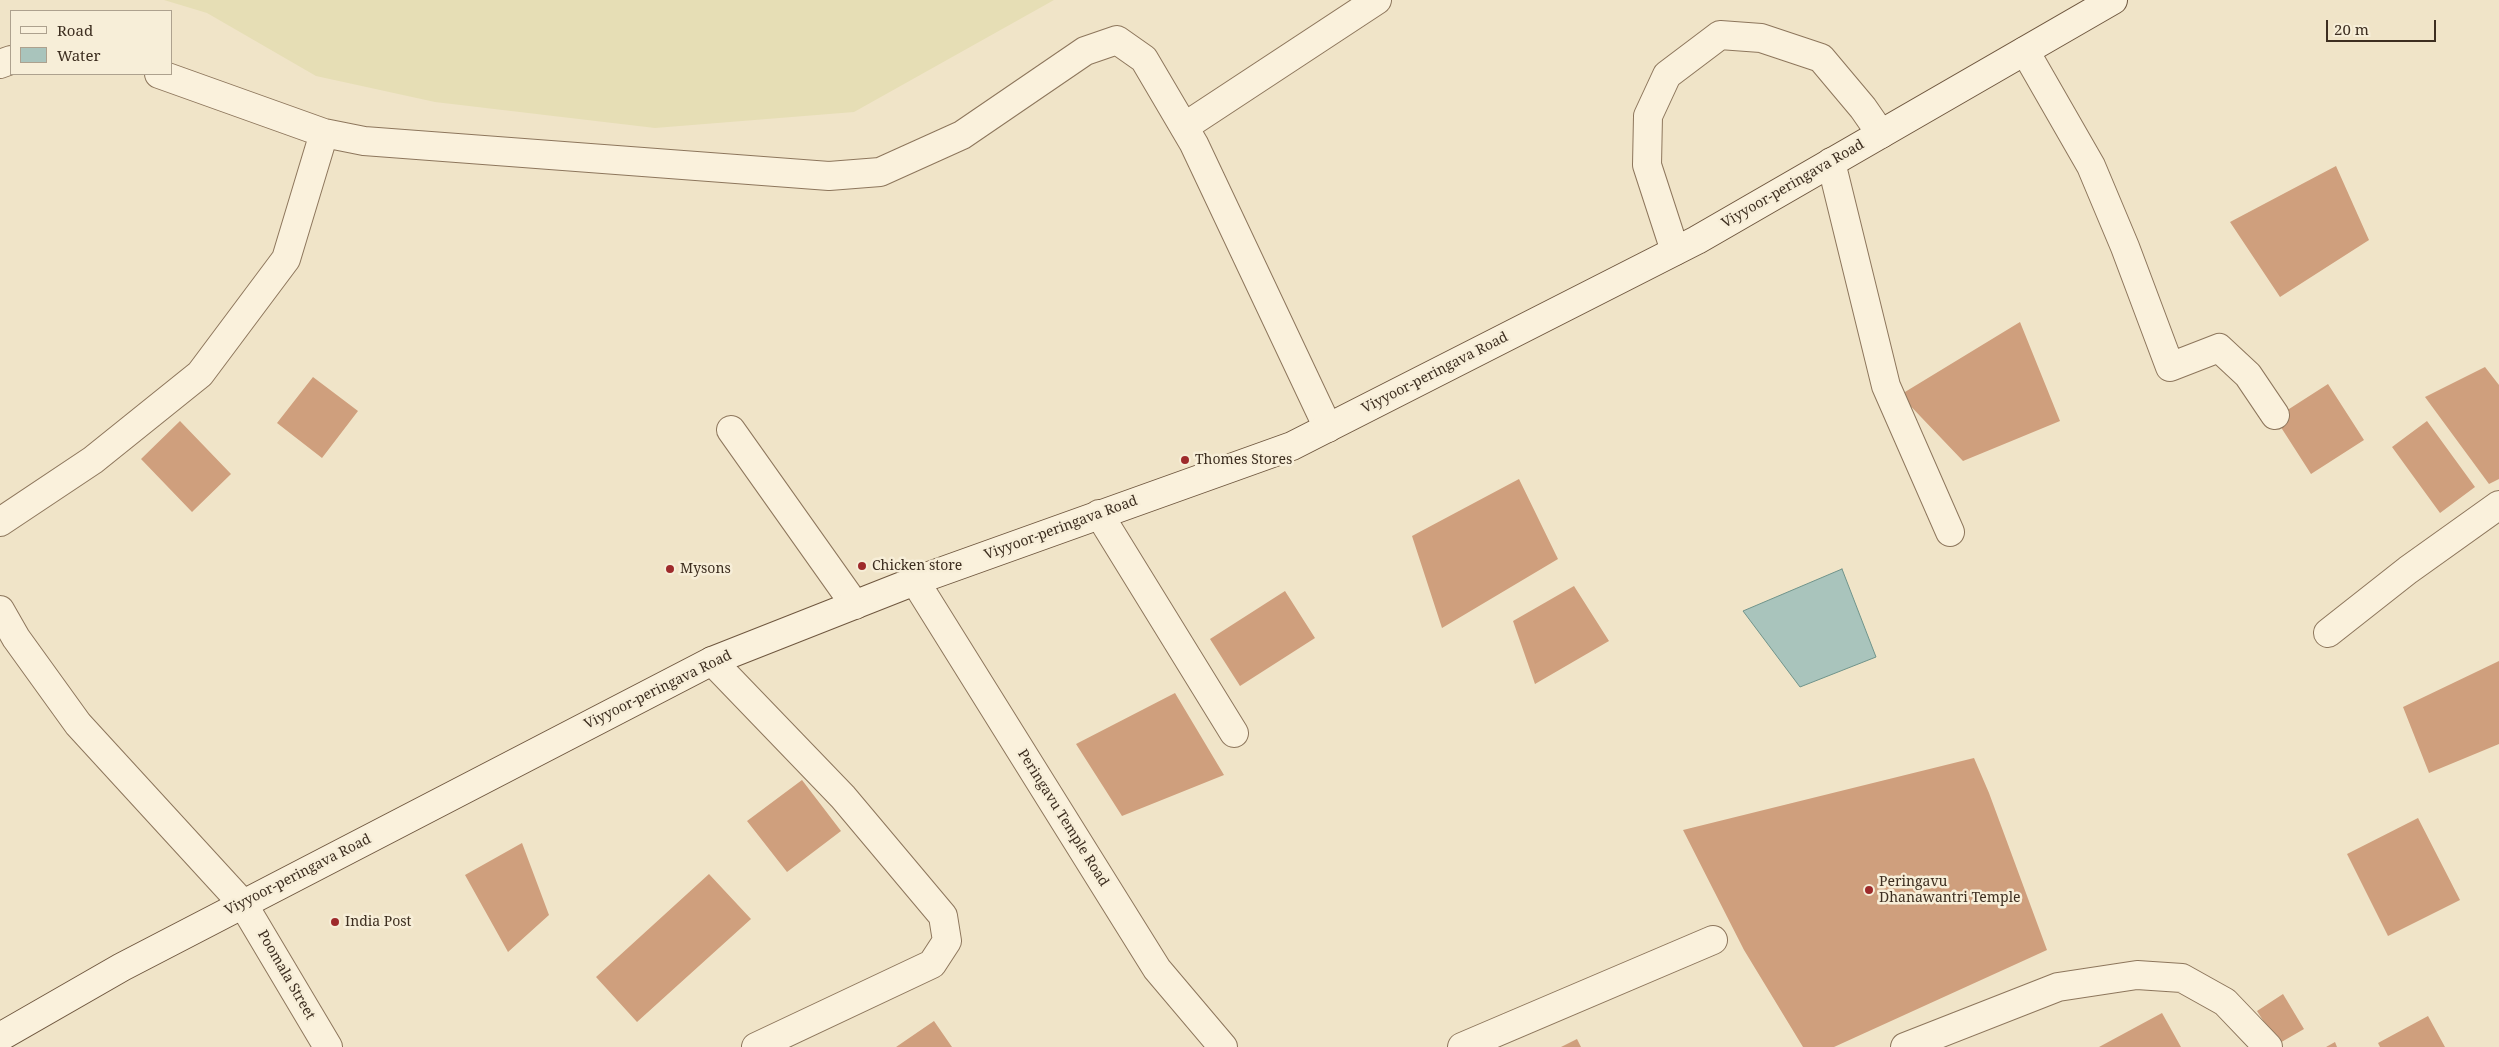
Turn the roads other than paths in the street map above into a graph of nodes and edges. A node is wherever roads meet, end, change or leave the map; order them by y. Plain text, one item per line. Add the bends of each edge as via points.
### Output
1 (1377, 0) edge
2 (2113, 0) edge
3 (2025, 51) junction
4 (162, 75) edge
5 (1184, 128) junction
6 (324, 133) junction
7 (1881, 134) junction
8 (1831, 162) junction
9 (1676, 251) junction
10 (2275, 415) dead end
11 (1328, 428) junction
12 (731, 430) dead end
13 (2499, 505) edge
14 (1099, 514) junction
15 (0, 522) edge
16 (1950, 532) dead end
17 (915, 581) junction
18 (855, 605) junction
19 (0, 610) edge
20 (2328, 633) dead end
21 (712, 661) junction
22 (1234, 733) dead end
23 (243, 904) junction
24 (1713, 940) dead end
25 (0, 1037) edge
26 (328, 1047) edge
27 (756, 1047) edge
28 (1223, 1047) edge
29 (1462, 1047) edge
30 (1905, 1047) edge
31 (2268, 1047) edge

1 - 5 street
2 - 3 street, Viyyoor-peringava Road
3 - 7 street, Viyyoor-peringava Road
3 - 10 street via 2091,166 2170,366 2219,348 2248,375
4 - 6 street
5 - 6 street via 1144,58 1117,40 1084,51 962,135 880,172 829,176 364,141
5 - 11 street
6 - 15 street via 286,259 200,374 93,460
7 - 8 street, Viyyoor-peringava Road
7 - 9 street via 1821,58 1761,38 1720,35 1667,75 1648,116 1647,165
8 - 9 street, Viyyoor-peringava Road
8 - 16 street via 1886,386
9 - 11 street, Viyyoor-peringava Road
11 - 14 street, Viyyoor-peringava Road via 1292,446
12 - 18 street
13 - 20 street
14 - 17 street, Viyyoor-peringava Road
14 - 22 street
17 - 18 street, Viyyoor-peringava Road
17 - 28 street, Peringavu Temple Road via 1157,969
18 - 21 street, Viyyoor-peringava Road
19 - 23 street, Poomala Street via 16,638 78,724
21 - 23 street, Viyyoor-peringava Road
21 - 27 street via 850,805 943,916 948,941 932,964
23 - 25 street, Viyyoor-peringava Road via 122,967
23 - 26 street, Poomala Street
24 - 29 street
30 - 31 street via 2058,987 2137,975 2182,978 2225,1002

